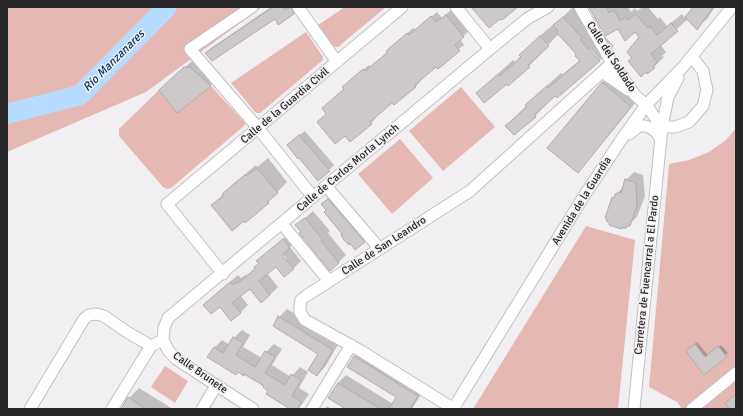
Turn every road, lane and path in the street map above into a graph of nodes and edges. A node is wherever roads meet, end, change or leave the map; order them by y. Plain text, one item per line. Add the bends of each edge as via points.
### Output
1 (252, 7) edge
2 (298, 7) edge
3 (402, 7) edge
4 (456, 7) edge
5 (548, 7) edge
6 (580, 7) edge
7 (732, 7) edge
8 (490, 48) junction
9 (692, 57) junction
10 (337, 62) junction
11 (612, 63) junction
12 (683, 67) junction
13 (602, 72) junction
14 (635, 95) junction
15 (668, 97) junction
16 (646, 105) junction
17 (662, 127) junction
18 (258, 128) junction
19 (621, 140) junction
20 (661, 140) junction
21 (326, 186) junction
22 (312, 197) junction
23 (282, 224) junction
24 (380, 249) junction
25 (223, 274) junction
26 (329, 281) junction
27 (163, 340) junction
28 (351, 345) junction
29 (151, 346) junction
30 (736, 373) edge
31 (216, 386) junction
32 (30, 409) edge
33 (112, 409) edge
34 (202, 409) edge
35 (253, 409) edge
36 (312, 409) edge
37 (454, 409) edge
38 (634, 409) edge
39 (692, 409) edge

1 - 18 street via 190,49
2 - 10 street
3 - 10 street, Calle de la Guardia Civil
4 - 8 street
5 - 8 street, Calle de Carlos Morla Lynch via 528,18
6 - 11 street, Calle del Soldado
7 - 9 street, Avenida de la Guardia
8 - 21 street, Calle de Carlos Morla Lynch
9 - 12 street, Avenida de la Guardia
9 - 17 street via 703,71 707,90 703,106 688,122
10 - 18 street, Calle de la Guardia Civil
11 - 13 street, Calle de San Leandro
11 - 14 street, Calle del Soldado
12 - 15 street, Carretera de Fuencarral a El Pardo
12 - 16 street, Avenida de la Guardia
13 - 14 street
13 - 24 street, Calle de San Leandro via 470,191
14 - 16 street, Calle del Soldado
15 - 16 street via 655,106
15 - 17 street, Carretera de Fuencarral a El Pardo
16 - 17 street
16 - 19 street, Avenida de la Guardia
17 - 20 street, Carretera de Fuencarral a El Pardo
18 - 22 street
18 - 25 street, Calle de la Guardia Civil via 167,204
19 - 20 street via 639,126 645,126 657,133
19 - 37 street, Avenida de la Guardia via 582,199
20 - 38 street, Carretera de Fuencarral a El Pardo
21 - 22 street, Calle de Carlos Morla Lynch
21 - 24 street
22 - 23 street, Calle de Carlos Morla Lynch
23 - 25 street, Calle de Carlos Morla Lynch
23 - 26 street
24 - 26 street, Calle de San Leandro
25 - 27 street, Calle de Carlos Morla Lynch via 168,318
26 - 28 street, Calle de San Leandro via 301,300 300,312 305,320
27 - 29 street
27 - 31 street, Calle Brunete via 176,359
28 - 36 street
28 - 37 street, Calle de San Leandro
29 - 32 street via 104,316 89,315 84,319
29 - 33 street
30 - 39 street
31 - 34 street
31 - 35 street, Calle Brunete

